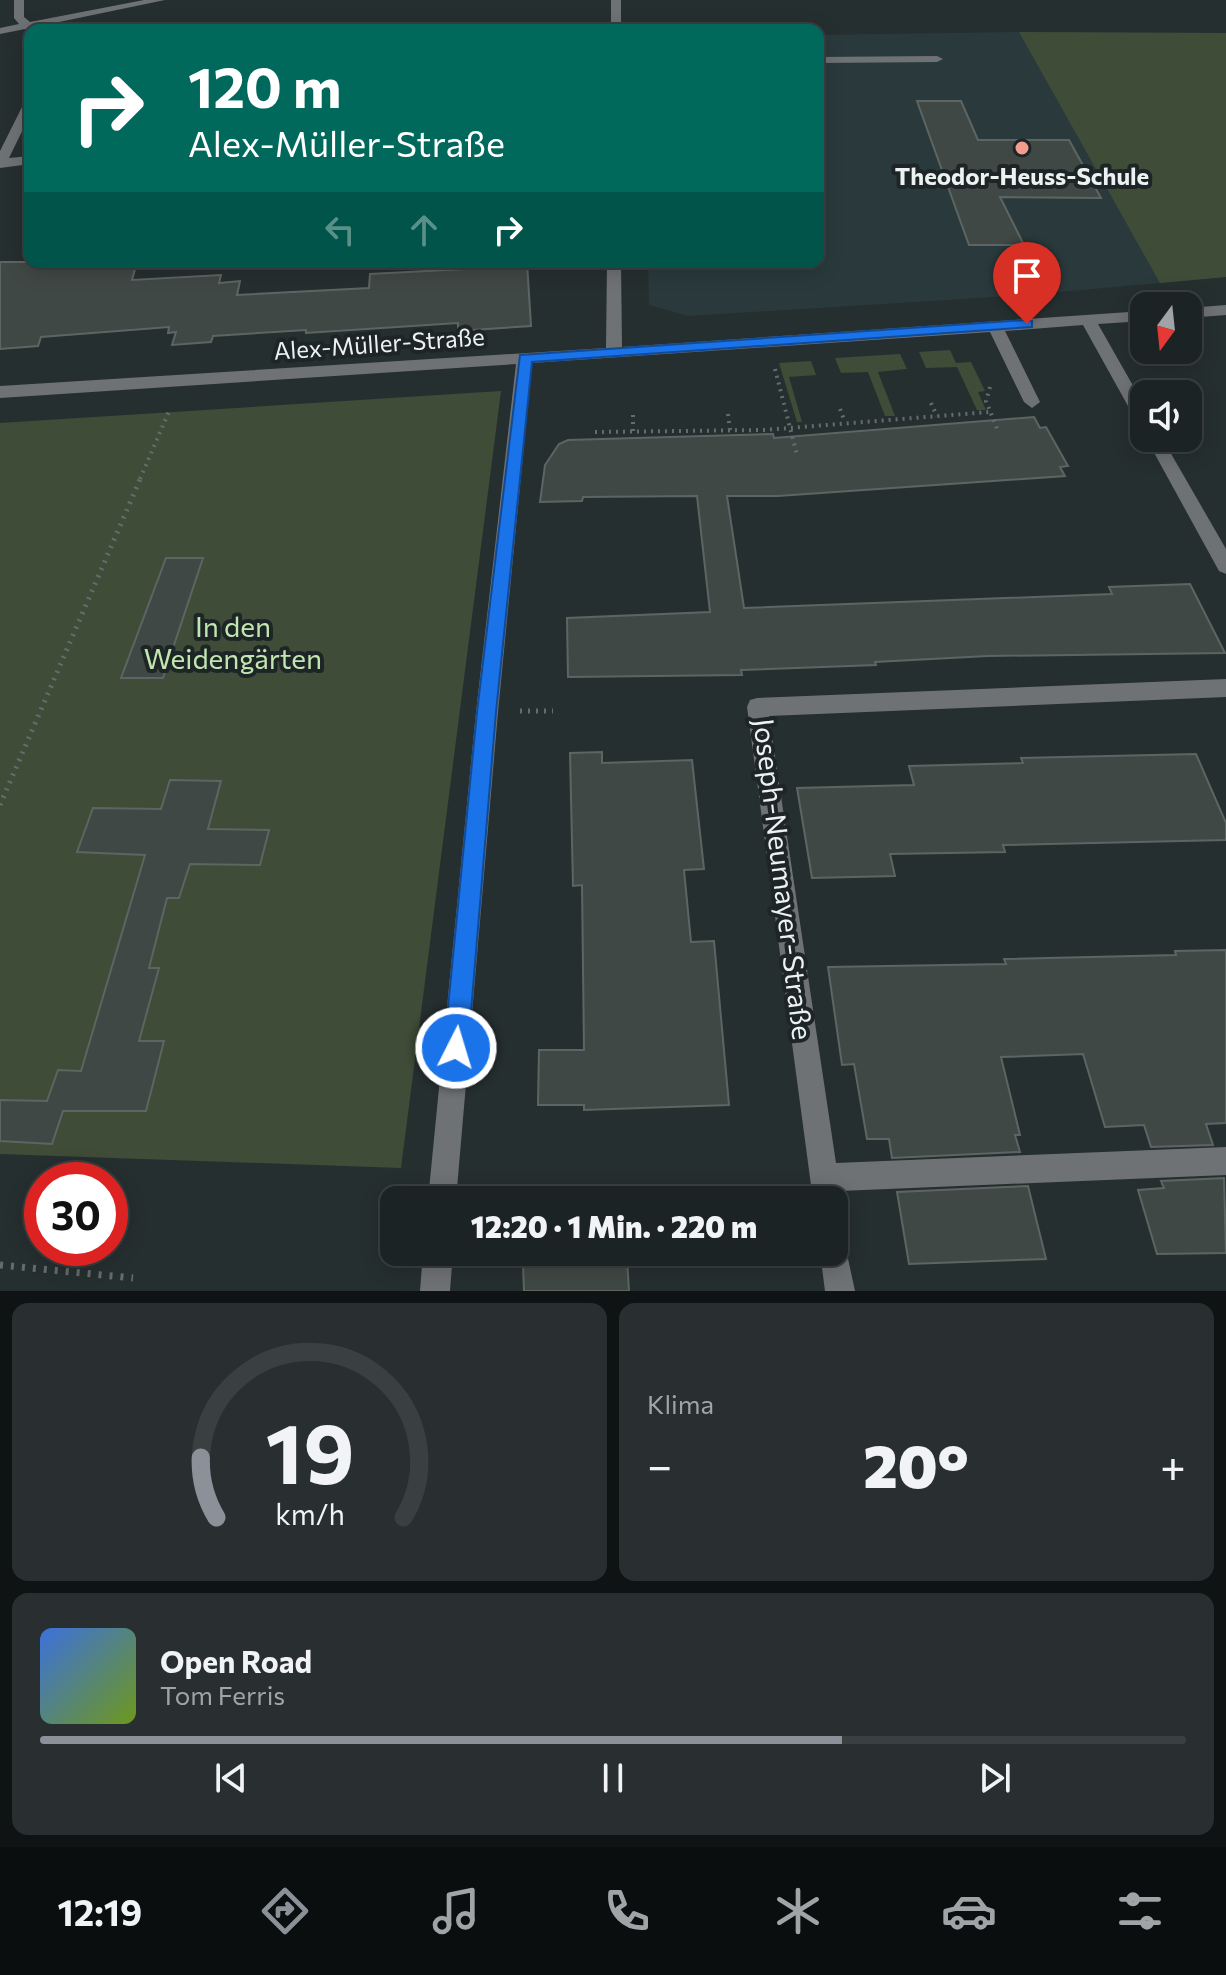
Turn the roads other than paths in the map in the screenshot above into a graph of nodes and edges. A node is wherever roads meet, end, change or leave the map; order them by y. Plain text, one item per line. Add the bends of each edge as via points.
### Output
1 (19, 0) edge
2 (160, 0) edge
3 (616, 0) edge
4 (26, 24) edge
5 (44, 24) edge
6 (616, 24) edge
7 (24, 28) edge
8 (0, 31) edge
9 (937, 59) dead end
10 (824, 60) edge
11 (24, 115) edge
12 (24, 161) edge
13 (0, 163) edge
14 (614, 268) edge
15 (1226, 310) edge
16 (1202, 312) edge
17 (1130, 317) edge
18 (1088, 320) junction
19 (995, 326) junction
20 (614, 352) junction
21 (525, 358) junction
22 (0, 392) edge
23 (1130, 395) edge
24 (1032, 402) dead end
25 (1162, 452) edge
26 (1226, 566) edge
27 (1226, 688) edge
28 (1226, 1161) edge
29 (443, 1186) edge
30 (825, 1186) edge
31 (848, 1187) edge
32 (437, 1266) edge
33 (836, 1266) edge
34 (435, 1291) edge
35 (840, 1291) edge

1 - 4 street via 19,18
2 - 5 street
3 - 6 street
7 - 8 street
9 - 10 street
11 - 13 street
12 - 13 street
14 - 20 street
15 - 16 street
17 - 18 street, Alex-Müller-Straße
18 - 19 street, Alex-Müller-Straße
18 - 23 street
19 - 20 street, Alex-Müller-Straße
19 - 24 street
20 - 21 street, Alex-Müller-Straße
21 - 22 street, Alex-Müller-Straße
21 - 29 street
25 - 26 street
27 - 30 street, Joseph-Neumayer-Straße via 757,707
28 - 31 street, Joseph-Neumayer-Straße
32 - 34 street
33 - 35 street

